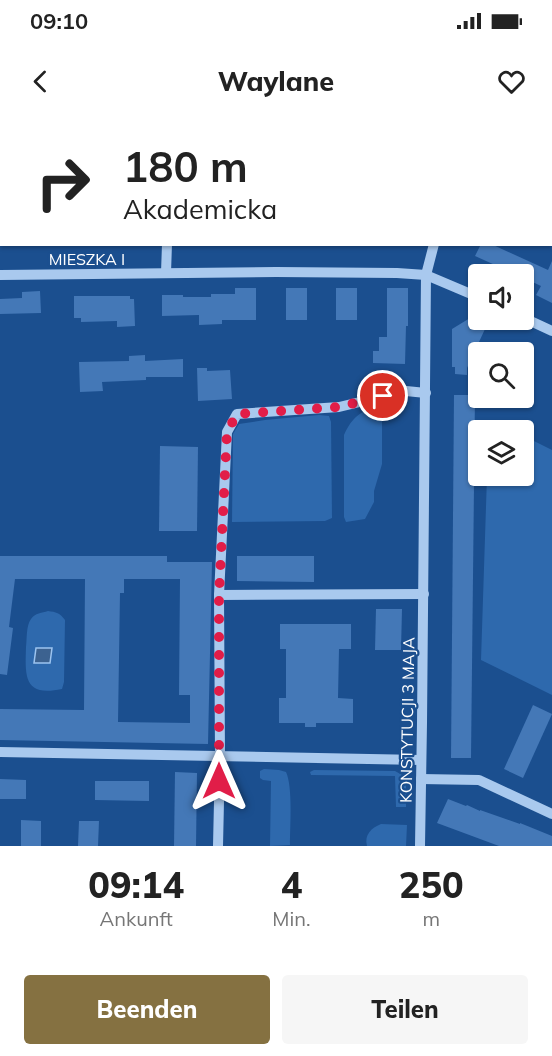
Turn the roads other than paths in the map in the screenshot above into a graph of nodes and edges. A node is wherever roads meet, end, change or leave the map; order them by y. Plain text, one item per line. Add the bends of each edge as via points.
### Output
1 (167, 246) edge
2 (433, 246) edge
3 (166, 273) junction
4 (0, 275) edge
5 (426, 275) junction
6 (468, 293) edge
7 (534, 323) edge
8 (552, 331) edge
9 (426, 393) junction
10 (424, 594) junction
11 (219, 596) junction
12 (0, 752) edge
13 (220, 757) junction
14 (422, 760) junction
15 (421, 779) junction
16 (551, 810) edge
17 (218, 846) edge
18 (420, 846) edge

1 - 3 street
2 - 5 street, KONSTYTUCJI 3 MAJA
3 - 4 street, MIESZKA I
3 - 5 street, MIESZKA I
5 - 6 street
5 - 9 street, KONSTYTUCJI 3 MAJA
7 - 8 street
9 - 10 street, KONSTYTUCJI 3 MAJA
9 - 11 street via 406,391 339,407 237,414 227,432
10 - 11 street
10 - 14 street, KONSTYTUCJI 3 MAJA
11 - 13 street
12 - 13 street
13 - 14 street
13 - 17 street
14 - 15 street, KONSTYTUCJI 3 MAJA
15 - 16 street via 479,780
15 - 18 street, KONSTYTUCJI 3 MAJA

